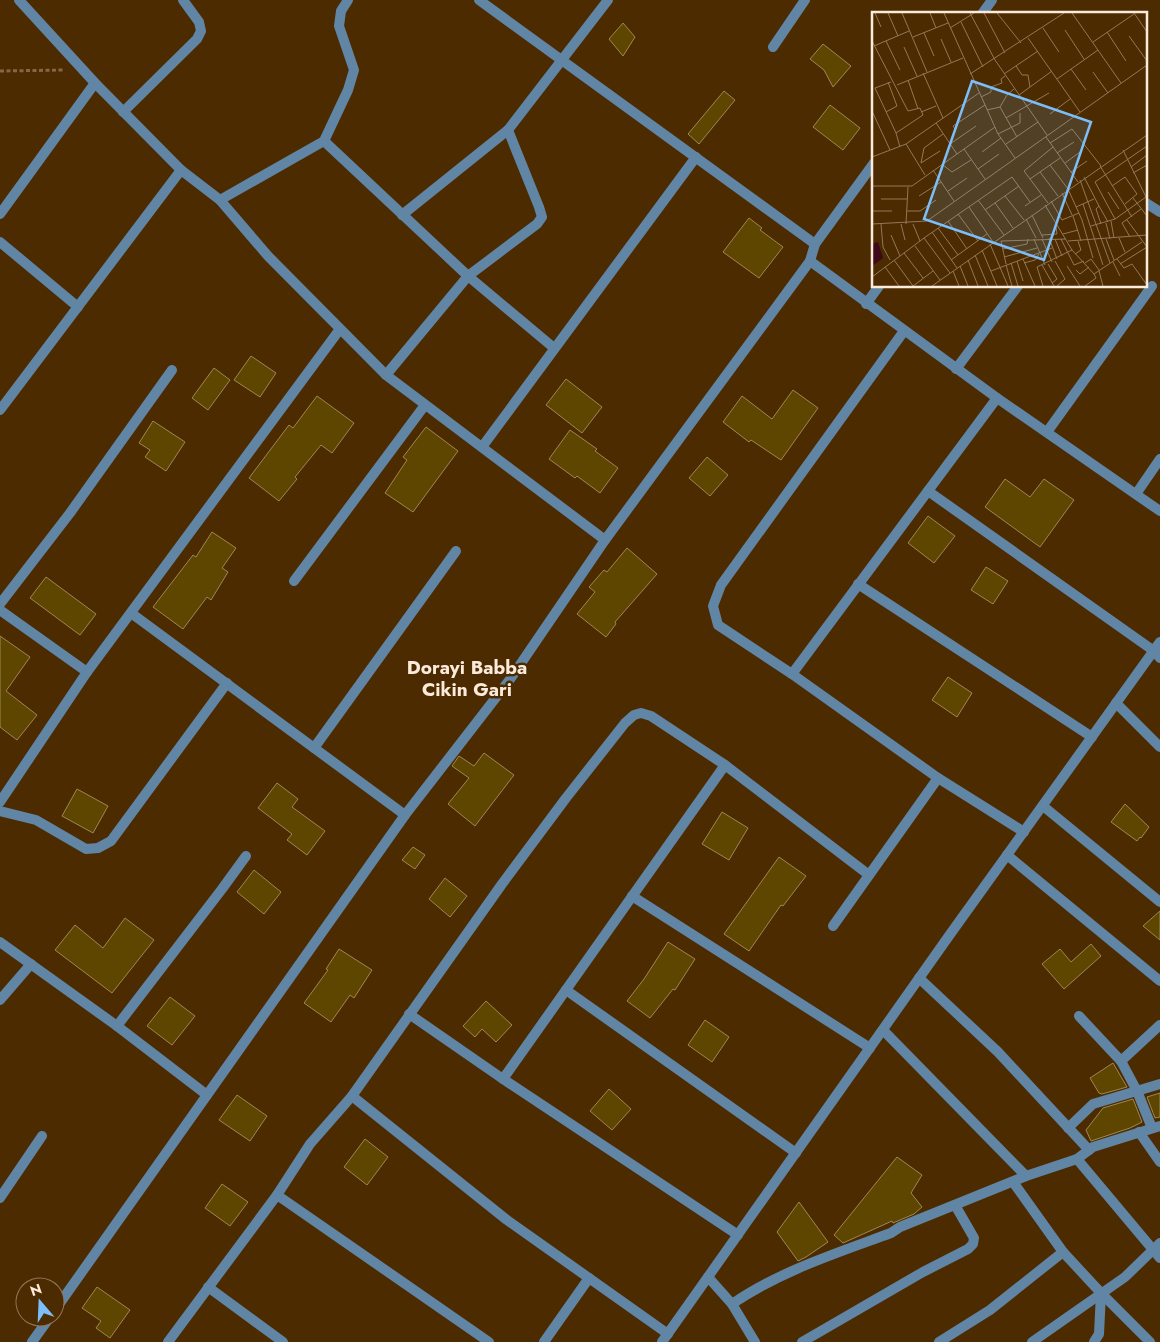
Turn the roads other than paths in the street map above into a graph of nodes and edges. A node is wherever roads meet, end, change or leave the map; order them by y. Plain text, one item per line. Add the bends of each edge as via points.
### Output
1 (19, 0) edge
2 (183, 0) edge
3 (348, 0) edge
4 (479, 0) edge
5 (608, 0) edge
6 (805, 0) edge
7 (992, 0) edge
8 (983, 12) edge
9 (773, 46) dead end
10 (562, 60) junction
11 (95, 83) junction
12 (123, 112) junction
13 (508, 130) junction
14 (324, 141) junction
15 (696, 157) junction
16 (872, 166) edge
17 (181, 170) junction
18 (220, 200) junction
19 (1148, 204) edge
20 (1160, 212) edge
21 (0, 214) edge
22 (402, 215) junction
23 (0, 242) edge
24 (815, 244) junction
25 (810, 261) junction
26 (468, 276) junction
27 (1152, 286) dead end
28 (878, 288) edge
29 (1016, 288) edge
30 (866, 304) junction
31 (78, 307) junction
32 (340, 329) junction
33 (904, 331) junction
34 (554, 348) junction
35 (956, 368) junction
36 (172, 370) dead end
37 (386, 375) junction
38 (996, 398) junction
39 (426, 405) junction
40 (0, 410) edge
41 (1047, 432) junction
42 (482, 447) junction
43 (1160, 459) edge
44 (928, 491) junction
45 (1136, 494) junction
46 (1160, 510) edge
47 (605, 540) junction
48 (456, 551) dead end
49 (294, 580) dead end
50 (858, 584) junction
51 (0, 604) edge
52 (0, 610) edge
53 (131, 613) junction
54 (1160, 642) edge
55 (1157, 654) edge
56 (87, 672) junction
57 (792, 674) junction
58 (227, 683) junction
59 (1116, 703) junction
60 (1092, 736) junction
61 (1160, 747) edge
62 (314, 748) junction
63 (725, 765) junction
64 (938, 778) junction
65 (0, 802) edge
66 (1043, 806) junction
67 (0, 811) edge
68 (405, 815) junction
69 (1024, 832) junction
70 (1007, 855) junction
71 (246, 856) dead end
72 (869, 875) junction
73 (632, 896) junction
74 (1160, 902) edge
75 (833, 926) dead end
76 (0, 942) edge
77 (31, 964) junction
78 (919, 978) junction
79 (1159, 978) edge
80 (566, 990) junction
81 (0, 1000) edge
82 (409, 1014) junction
83 (1079, 1016) dead end
84 (117, 1026) junction
85 (1160, 1026) edge
86 (883, 1030) junction
87 (870, 1048) junction
88 (1121, 1061) junction
89 (503, 1079) junction
90 (1160, 1084) edge
91 (1137, 1091) junction
92 (207, 1096) junction
93 (352, 1096) junction
94 (1156, 1127) edge
95 (1068, 1128) junction
96 (1139, 1132) junction
97 (42, 1136) dead end
98 (1089, 1150) junction
99 (796, 1152) junction
100 (1076, 1159) junction
101 (1160, 1162) edge
102 (1026, 1176) junction
103 (1013, 1182) junction
104 (277, 1195) junction
105 (0, 1198) edge
106 (955, 1205) junction
107 (738, 1235) junction
108 (1157, 1251) edge
109 (1063, 1252) junction
110 (708, 1277) junction
111 (590, 1278) junction
112 (208, 1287) junction
113 (1101, 1293) junction
114 (65, 1296) edge
115 (732, 1304) junction
116 (43, 1327) edge
117 (665, 1338) edge
118 (32, 1342) edge
119 (168, 1342) edge
120 (283, 1342) edge
121 (489, 1342) edge
122 (544, 1342) edge
123 (755, 1342) edge
124 (802, 1342) edge
125 (939, 1342) edge
126 (1032, 1342) edge
127 (1094, 1342) edge
128 (1150, 1342) edge

1 - 11 street
2 - 12 street via 199,22 201,31 197,39
3 - 14 street via 341,11 339,26 354,70
4 - 10 street
5 - 10 street
6 - 9 street
7 - 8 street
10 - 13 street
10 - 15 street
11 - 12 street
11 - 21 street
12 - 17 street
13 - 22 street
13 - 26 street via 542,217
14 - 18 street
14 - 22 street
15 - 24 street
15 - 34 street
16 - 24 street
17 - 18 street
17 - 31 street
18 - 32 street via 268,256
19 - 20 street
22 - 26 street
23 - 31 street
24 - 25 street
25 - 30 street
25 - 47 street
26 - 34 street
26 - 37 street
27 - 41 street
28 - 30 street
29 - 35 street
30 - 33 street
31 - 40 street
32 - 37 street
32 - 53 street
33 - 35 street
33 - 57 street via 721,584 714,606 718,625
34 - 42 street
35 - 38 street
36 - 51 street via 70,513
37 - 39 street
38 - 41 street
38 - 44 street
39 - 42 street
39 - 49 street
41 - 45 street
42 - 47 street
43 - 45 street
44 - 50 street
44 - 55 street
45 - 46 street
47 - 68 street via 511,678
48 - 62 street
50 - 57 street
50 - 60 street
52 - 56 street
53 - 56 street
53 - 58 street
54 - 55 street
55 - 59 street
56 - 65 street
57 - 64 street
58 - 62 street
58 - 67 street via 112,841 98,848 86,849 36,820
59 - 60 street
59 - 61 street
60 - 66 street
62 - 68 street
63 - 72 street
63 - 73 street
63 - 82 street via 651,716 634,715 593,762
64 - 69 street
64 - 72 street
66 - 69 street
66 - 74 street
68 - 92 street
69 - 70 street
70 - 78 street
70 - 79 street
71 - 84 street
72 - 75 street
73 - 80 street
73 - 87 street
76 - 77 street
77 - 81 street
77 - 84 street
78 - 86 street
78 - 95 street via 998,1052
80 - 89 street
80 - 99 street
82 - 89 street
82 - 93 street
83 - 88 street
84 - 92 street
85 - 88 street
86 - 87 street
86 - 102 street
87 - 99 street
88 - 91 street
89 - 107 street
90 - 91 street
91 - 94 street
91 - 95 street via 1093,1104
92 - 114 street
93 - 104 street via 310,1144
93 - 111 street via 507,1220
94 - 96 street
95 - 98 street
96 - 98 street
96 - 101 street
97 - 105 street
98 - 100 street
99 - 107 street
100 - 102 street
100 - 108 street
102 - 103 street
103 - 106 street
103 - 109 street
104 - 112 street
104 - 121 street
106 - 115 street via 802,1266
106 - 124 street via 974,1238 968,1250 923,1272
107 - 110 street
108 - 113 street
109 - 113 street
109 - 125 street via 990,1310
110 - 115 street
110 - 117 street
111 - 117 street
111 - 122 street
112 - 119 street
112 - 120 street
113 - 126 street
113 - 127 street via 1099,1334
113 - 128 street
115 - 123 street
116 - 118 street

